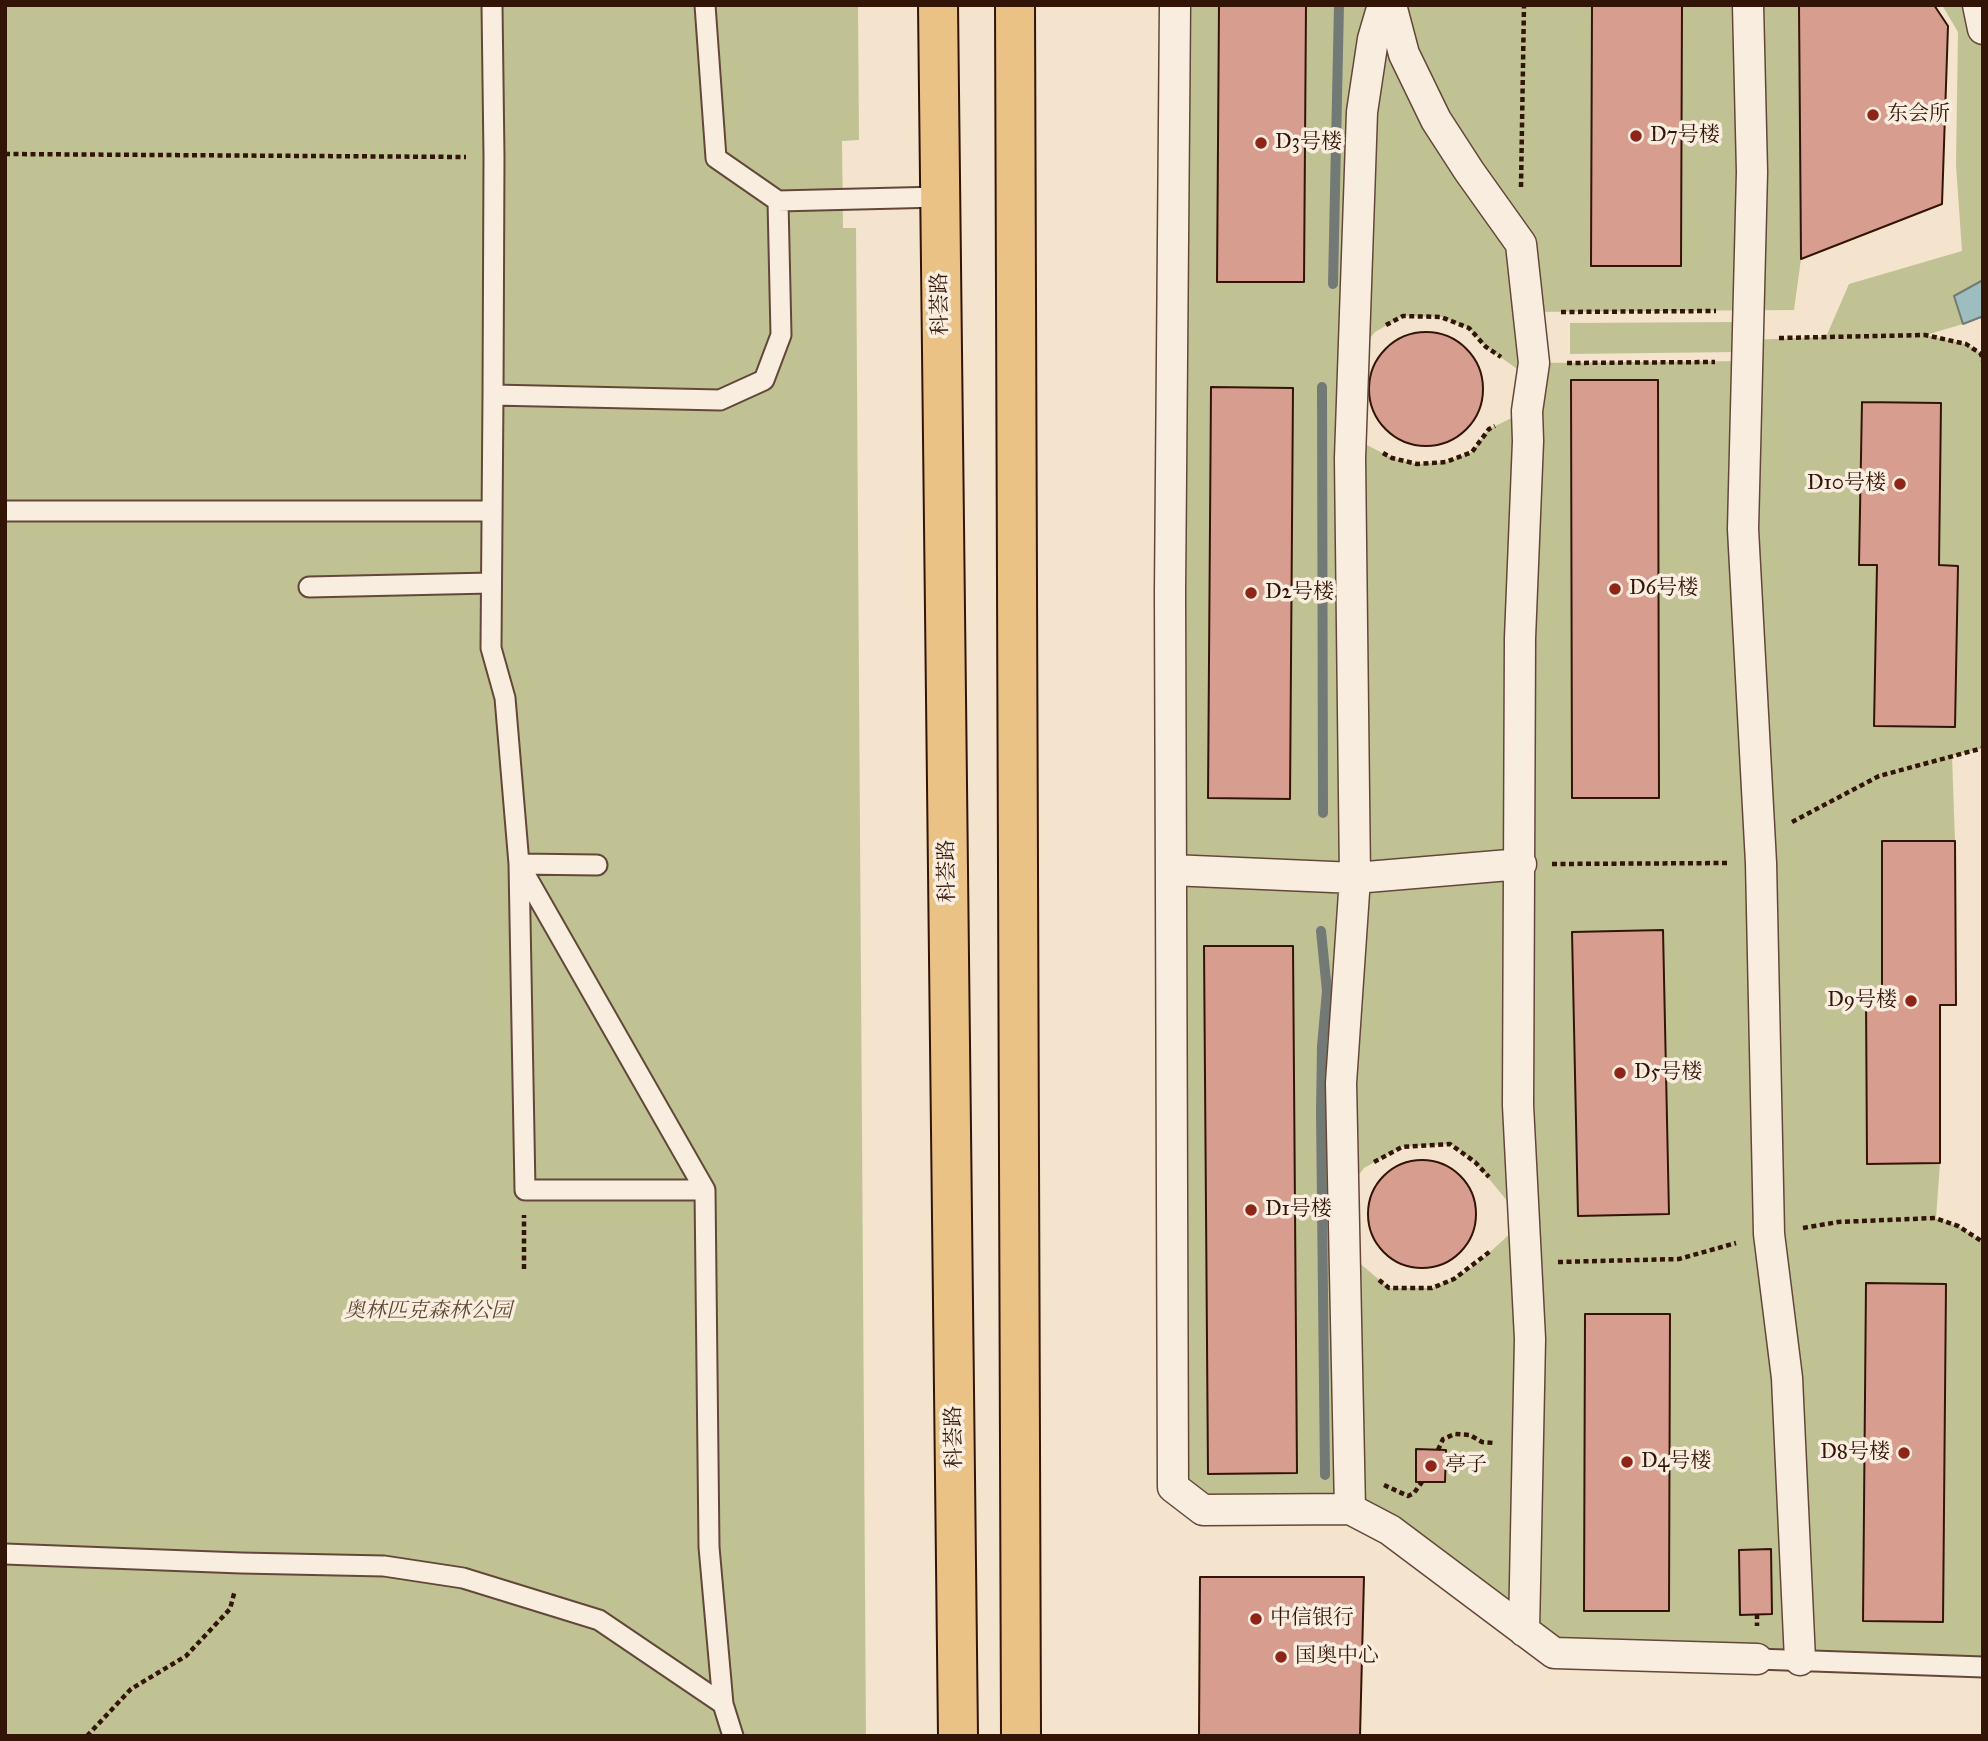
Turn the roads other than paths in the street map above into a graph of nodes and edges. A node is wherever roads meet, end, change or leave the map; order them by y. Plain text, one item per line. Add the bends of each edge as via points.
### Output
1 (492, 5) edge
2 (705, 5) edge
3 (938, 5) edge
4 (1015, 5) edge
5 (1175, 5) edge
6 (1383, 5) edge
7 (1391, 5) edge
8 (1748, 5) edge
9 (1978, 5) edge
10 (1983, 29) edge
11 (940, 197) junction
12 (778, 201) junction
13 (493, 395) junction
14 (5, 511) edge
15 (492, 511) junction
16 (491, 583) junction
17 (309, 587) dead end
18 (519, 864) junction
19 (1521, 864) junction
20 (597, 865) dead end
21 (1171, 870) junction
22 (1355, 878) junction
23 (705, 1191) junction
24 (1350, 1508) junction
25 (5, 1554) edge
26 (1524, 1631) junction
27 (1757, 1659) joint
28 (1800, 1660) junction
29 (1983, 1667) edge
30 (723, 1704) junction
31 (733, 1736) edge
32 (958, 1736) edge
33 (1021, 1736) edge

1 - 13 lane
2 - 12 lane via 716,158
3 - 11 main road, 科荟路
4 - 33 main road
5 - 21 street
6 - 22 street via 1362,112 1351,418
7 - 19 street via 1404,54 1436,120 1521,244 1532,371 1520,638
8 - 28 street via 1752,172 1743,529 1760,851 1769,1234 1787,1378
9 - 10 street
11 - 12 lane
11 - 32 main road, 科荟路
12 - 13 lane via 781,335 764,380 720,400
13 - 15 lane
14 - 15 lane
15 - 16 lane
16 - 17 lane
16 - 18 lane via 491,648 505,698
18 - 20 lane
18 - 23 lane
18 - 23 lane via 525,1190
19 - 22 street
19 - 26 street via 1518,1105 1530,1339
21 - 22 street
21 - 24 street via 1173,1487 1203,1510
22 - 24 street via 1341,1083
23 - 30 lane via 709,1547
24 - 26 street via 1390,1530
25 - 30 lane via 384,1566 463,1578 599,1620
26 - 27 street via 1554,1653
27 - 28 lane
28 - 29 lane
30 - 31 lane

